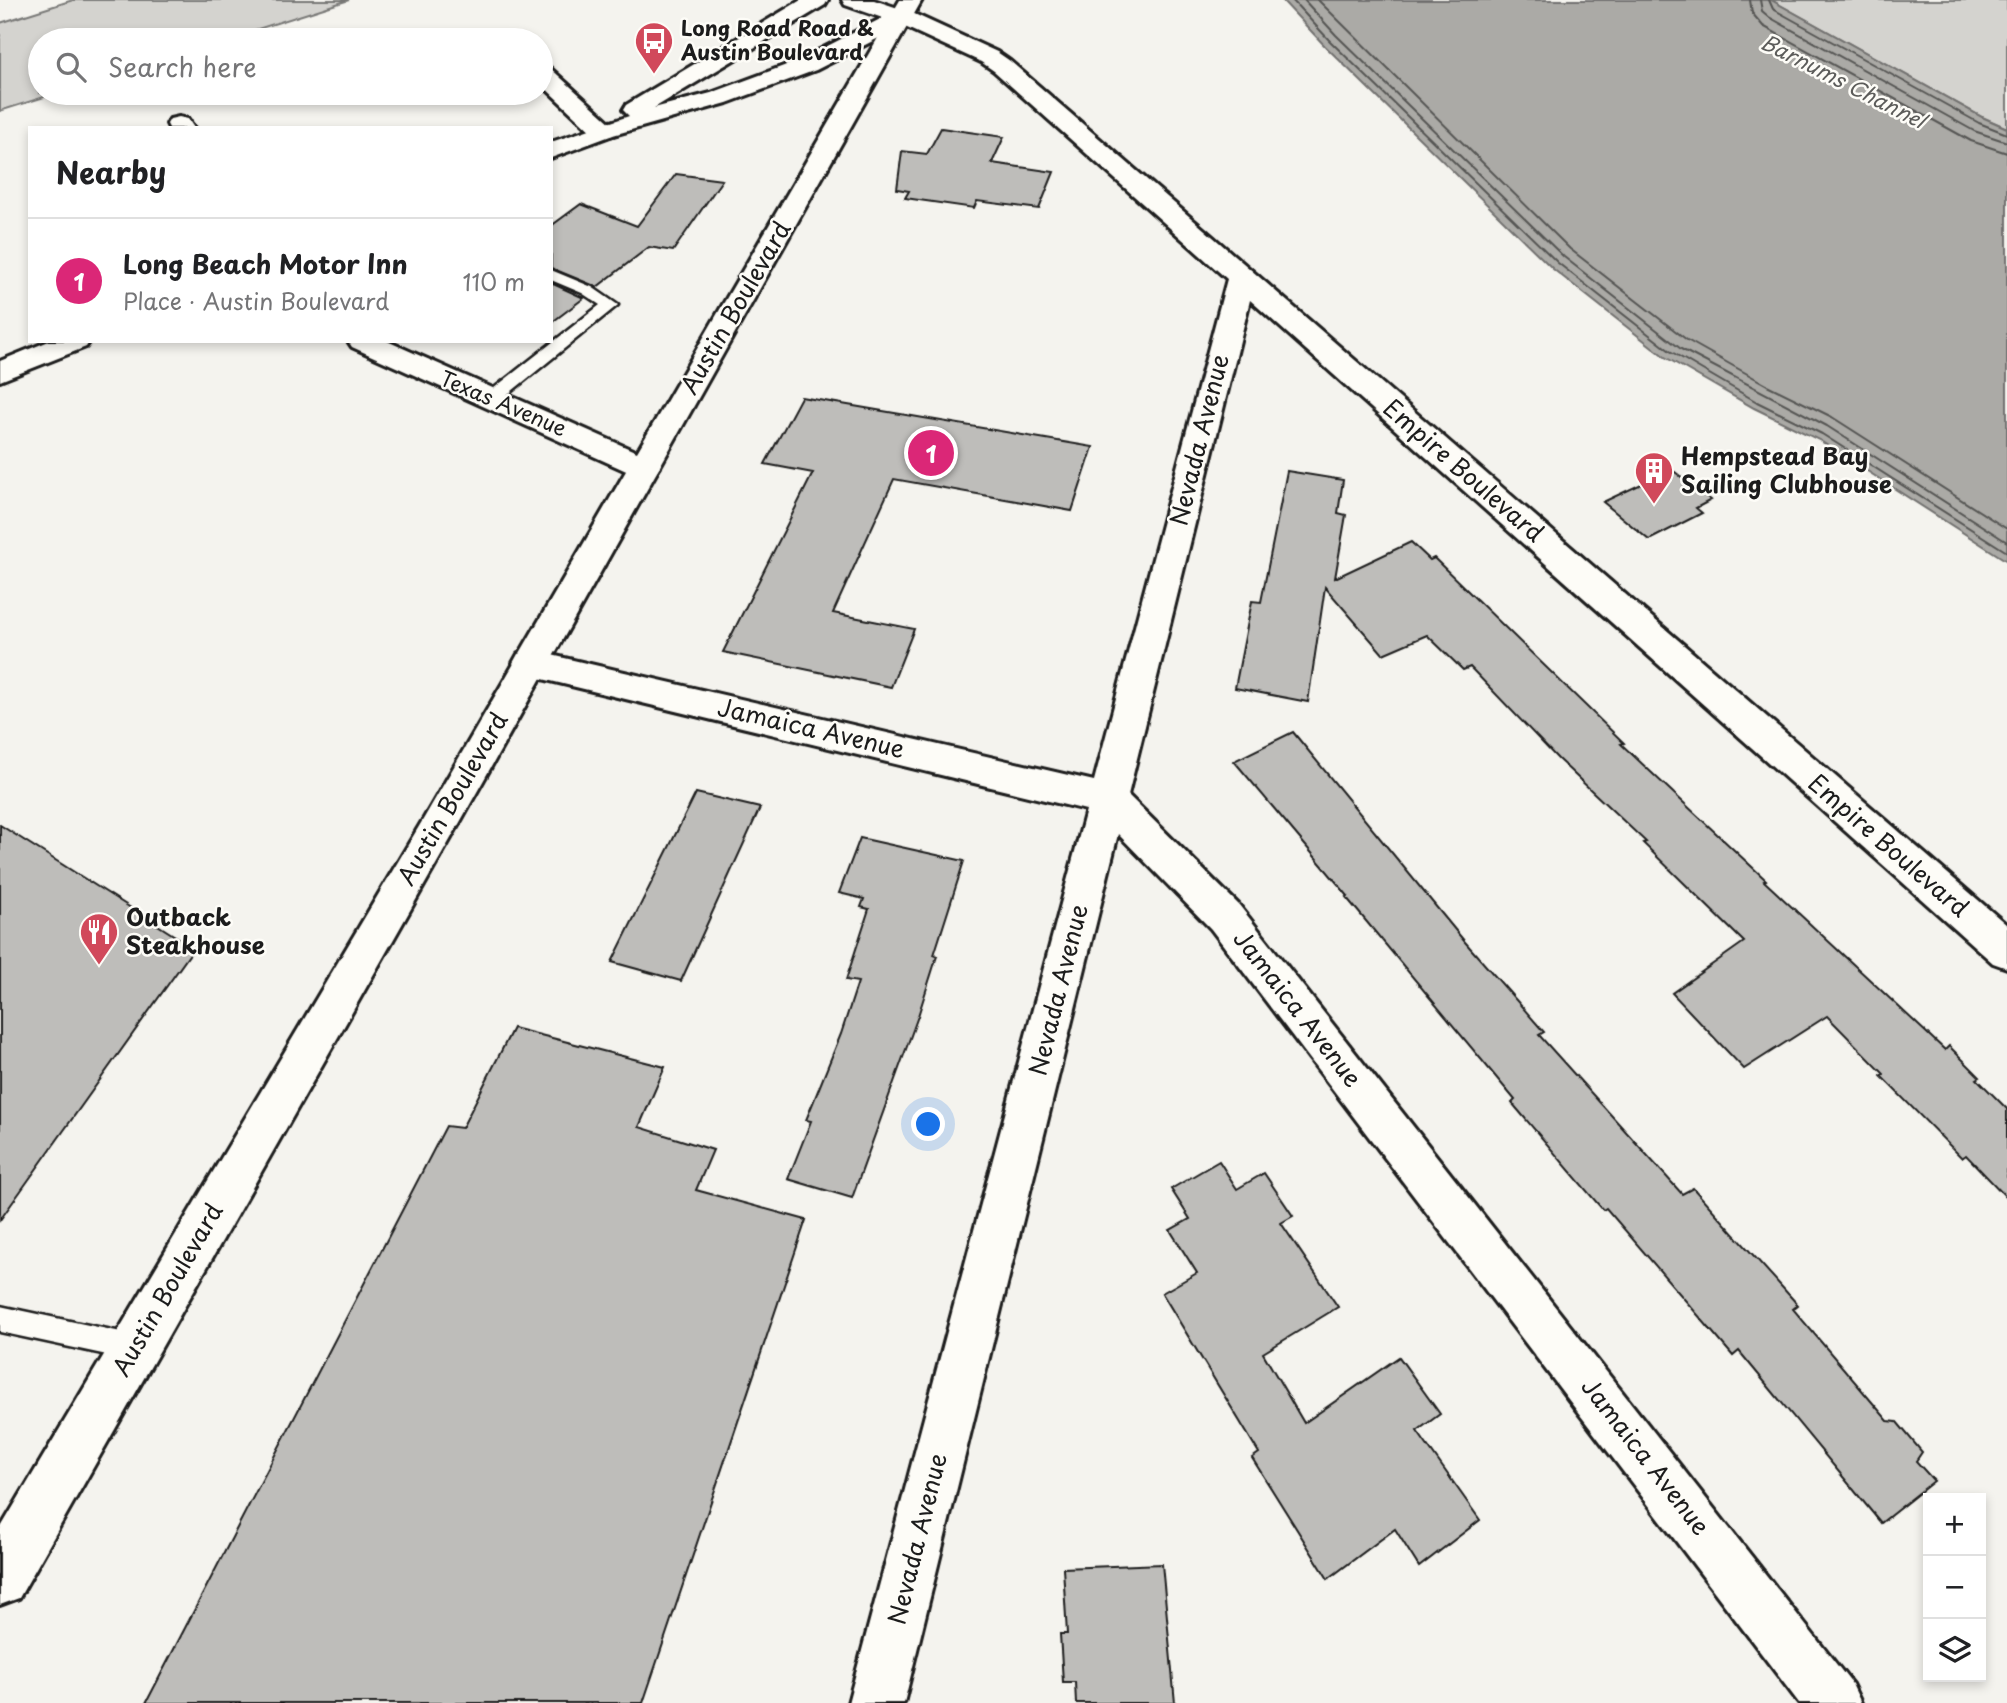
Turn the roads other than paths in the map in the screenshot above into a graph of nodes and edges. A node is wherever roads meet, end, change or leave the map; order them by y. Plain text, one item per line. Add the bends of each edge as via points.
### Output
1 (817, 0) edge
2 (853, 0) edge
3 (936, 0) edge
4 (906, 9) edge
5 (553, 83) edge
6 (604, 130) junction
7 (553, 150) edge
8 (553, 275) edge
9 (1242, 276) junction
10 (71, 343) edge
11 (366, 343) edge
12 (0, 372) edge
13 (490, 400) junction
14 (645, 467) junction
15 (530, 663) junction
16 (1107, 799) junction
17 (2007, 950) edge
18 (0, 1319) edge
19 (135, 1348) junction
20 (0, 1579) edge
21 (876, 1703) edge
22 (1833, 1703) edge

1 - 6 street
2 - 4 street, Empire Boulevard
3 - 4 street
4 - 6 street via 799,68 719,98
4 - 9 street, Empire Boulevard via 1002,66
4 - 14 street, Austin Boulevard
5 - 6 street
6 - 7 street
8 - 13 lane via 610,305
9 - 16 street, Nevada Avenue
9 - 17 street, Empire Boulevard
10 - 12 street
11 - 13 street, Texas Avenue
13 - 14 street, Texas Avenue
14 - 15 street, Austin Boulevard
15 - 16 street, Jamaica Avenue
15 - 19 street, Austin Boulevard
16 - 21 street, Nevada Avenue
16 - 22 street, Jamaica Avenue via 1225,916
18 - 19 lane
19 - 20 street, Austin Boulevard

